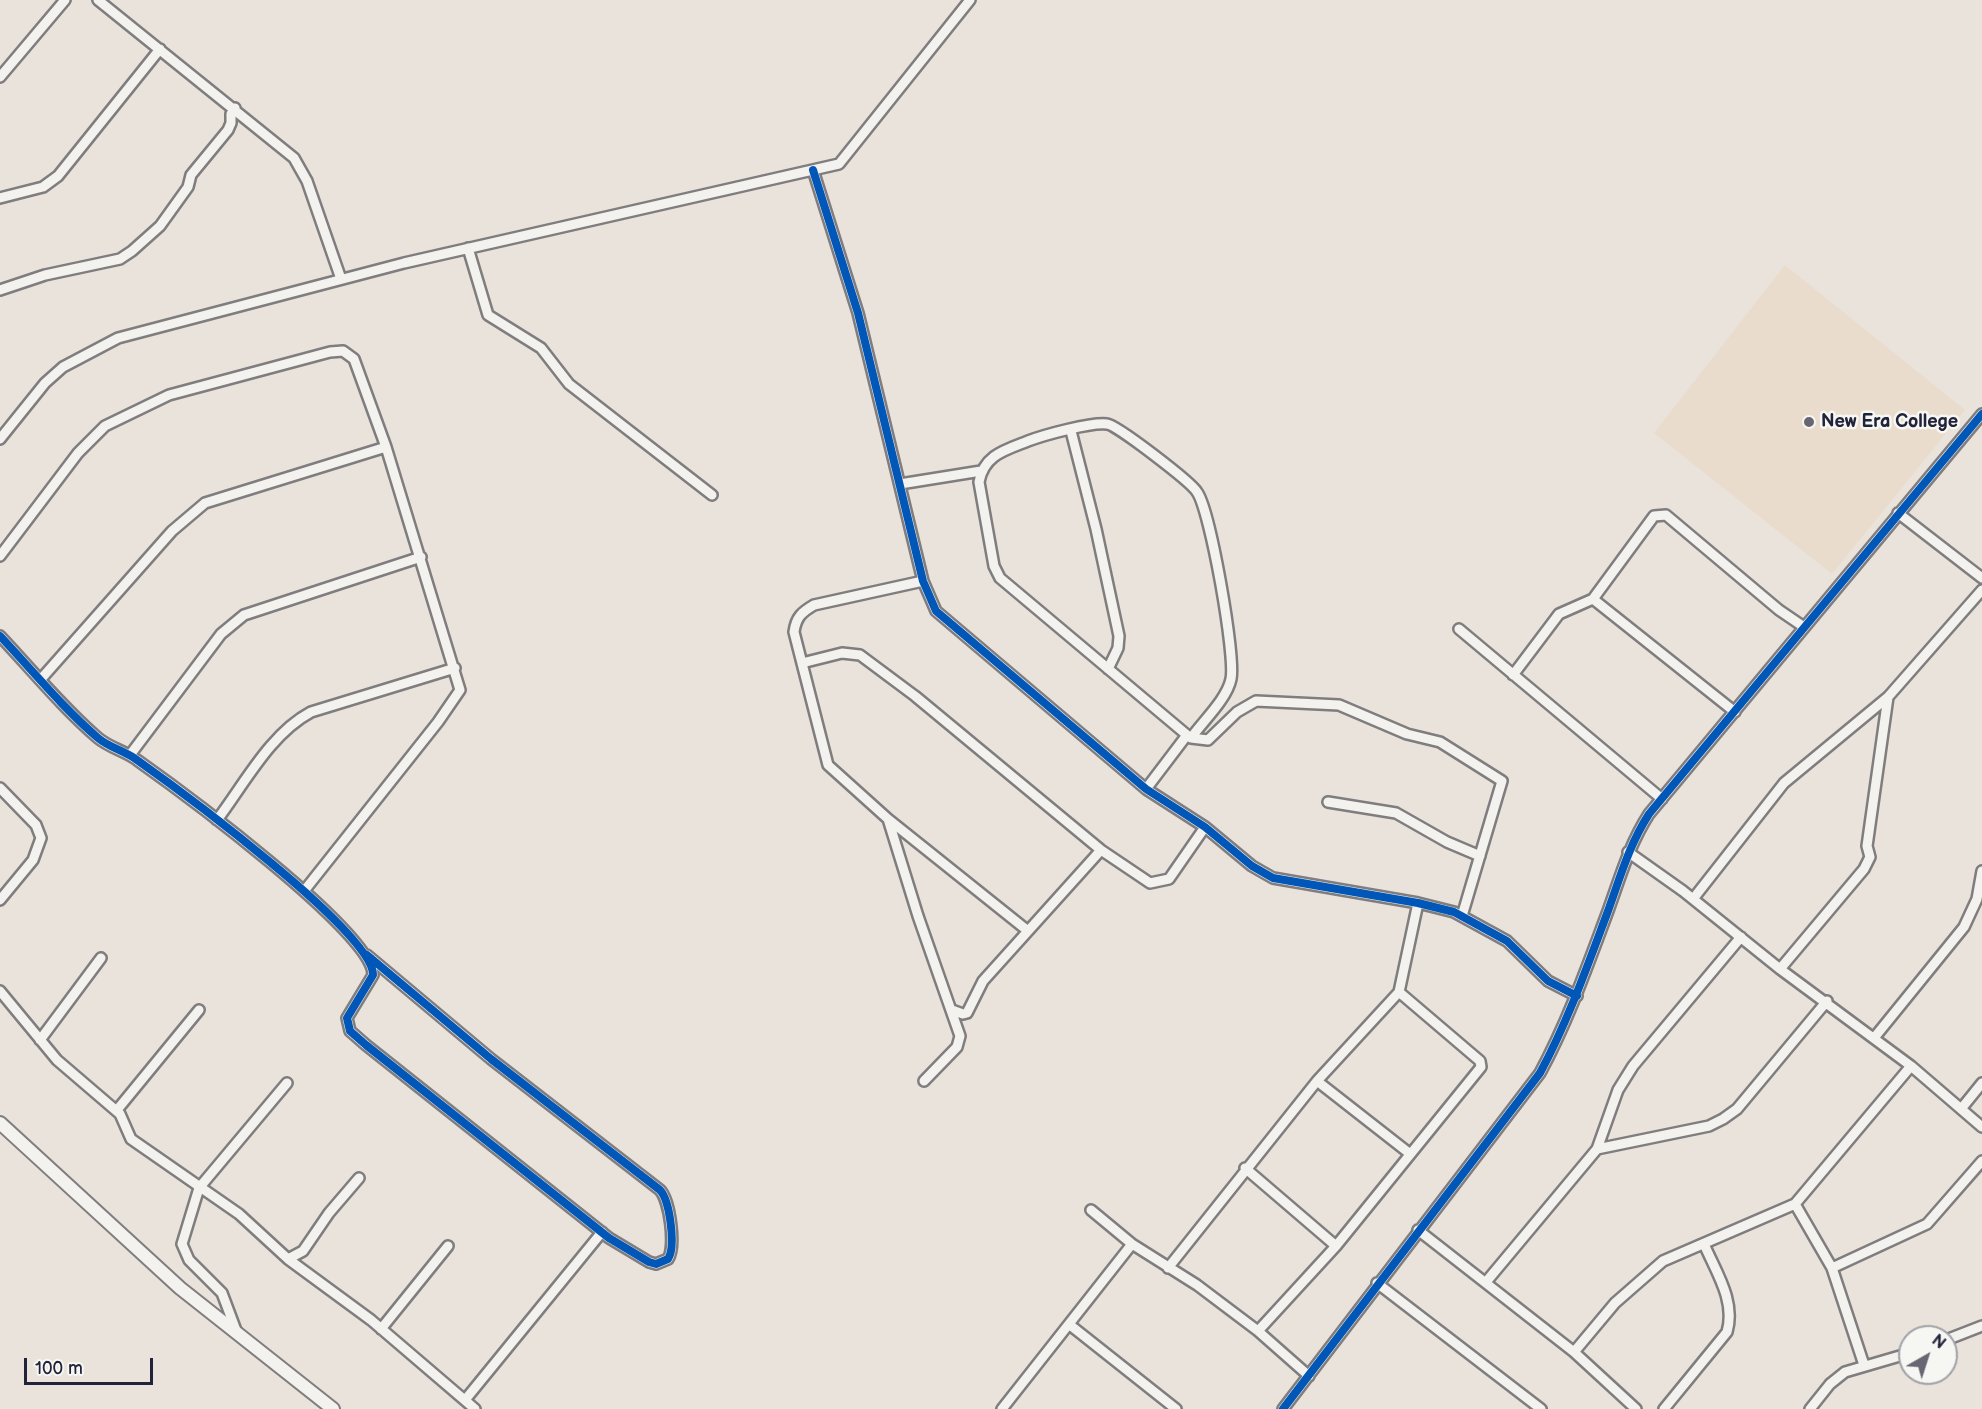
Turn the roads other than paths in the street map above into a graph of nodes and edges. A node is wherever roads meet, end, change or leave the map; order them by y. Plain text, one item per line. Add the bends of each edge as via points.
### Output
1 (65, 0) edge
2 (98, 0) edge
3 (970, 0) edge
4 (160, 49) junction
5 (0, 77) edge
6 (236, 108) junction
7 (813, 170) junction
8 (0, 198) edge
9 (468, 248) junction
10 (341, 279) junction
11 (0, 290) edge
12 (1982, 414) edge
13 (1071, 430) junction
14 (0, 439) edge
15 (386, 447) junction
16 (981, 471) junction
17 (900, 484) junction
18 (712, 495) dead end
19 (1898, 513) junction
20 (0, 556) edge
21 (420, 557) junction
22 (1982, 578) edge
23 (923, 581) junction
24 (1982, 590) edge
25 (1593, 599) junction
26 (1804, 627) junction
27 (1460, 629) dead end
28 (0, 636) edge
29 (802, 663) junction
30 (454, 668) junction
31 (1108, 669) junction
32 (1513, 675) junction
33 (41, 679) junction
34 (1888, 697) junction
35 (1735, 712) junction
36 (1189, 737) junction
37 (130, 755) junction
38 (0, 788) edge
39 (1146, 789) junction
40 (1662, 800) junction
41 (1328, 802) dead end
42 (888, 819) junction
43 (217, 820) junction
44 (1205, 827) junction
45 (1101, 850) junction
46 (1628, 852) junction
47 (1480, 856) junction
48 (1982, 871) edge
49 (304, 891) junction
50 (1694, 899) junction
51 (0, 900) edge
52 (1418, 903) junction
53 (1462, 916) junction
54 (1028, 931) junction
55 (1740, 937) junction
56 (367, 955) junction
57 (101, 958) dead end
58 (1780, 969) junction
59 (0, 991) edge
60 (1399, 992) junction
61 (1577, 996) junction
62 (1827, 1001) junction
63 (199, 1010) dead end
64 (952, 1010) junction
65 (1874, 1038) junction
66 (40, 1040) junction
67 (1911, 1066) junction
68 (924, 1081) dead end
69 (1317, 1081) junction
70 (287, 1083) dead end
71 (1982, 1083) edge
72 (1961, 1109) junction
73 (117, 1110) junction
74 (0, 1123) edge
75 (1982, 1127) edge
76 (1597, 1149) junction
77 (1409, 1153) junction
78 (1982, 1161) edge
79 (1245, 1168) junction
80 (359, 1178) dead end
81 (199, 1188) junction
82 (1795, 1204) junction
83 (1091, 1210) dead end
84 (1418, 1230) junction
85 (602, 1232) junction
86 (1132, 1244) junction
87 (1704, 1244) junction
88 (448, 1246) dead end
89 (1336, 1246) junction
90 (303, 1251) junction
91 (288, 1259) junction
92 (1168, 1268) junction
93 (1832, 1268) junction
94 (303, 1270) junction
95 (1486, 1282) junction
96 (1377, 1283) junction
97 (1070, 1325) junction
98 (1982, 1326) edge
99 (381, 1329) junction
100 (1258, 1331) junction
101 (237, 1333) junction
102 (1958, 1335) edge
103 (1574, 1352) junction
104 (1898, 1356) edge
105 (1864, 1365) junction
106 (1308, 1376) junction
107 (465, 1400) junction
108 (333, 1409) edge
109 (475, 1409) edge
110 (1002, 1409) edge
111 (1176, 1409) edge
112 (1283, 1409) edge
113 (1541, 1409) edge
114 (1636, 1409) edge
115 (1664, 1409) edge
116 (1810, 1409) edge

1 - 5 street
2 - 4 street
3 - 7 street via 839,164
4 - 6 street
4 - 8 street via 58,176 43,187
6 - 10 street via 301,168
6 - 11 street via 228,130 191,175 188,187 165,219 132,251 120,259 45,275
7 - 9 street
7 - 17 street via 858,313
9 - 10 street
9 - 18 street via 488,315 541,348 570,384
10 - 14 street via 118,338 63,367 45,383
12 - 19 street
13 - 16 street via 998,452
13 - 31 street via 1119,636
13 - 36 street via 1105,423 1114,426 1200,496 1219,573 1232,677 1229,687
15 - 20 street via 356,363 343,351 169,395 105,426 90,439
15 - 21 street
15 - 33 street via 205,503 172,531
16 - 17 street
16 - 31 street via 980,496 1000,578
17 - 23 street
19 - 22 street
19 - 26 street
21 - 30 street
21 - 37 street via 244,615 221,634
23 - 29 street via 806,610 795,622 794,632
23 - 39 street via 936,610
24 - 34 street
25 - 26 street via 1641,532 1660,513
25 - 32 street via 1559,614
25 - 35 street
26 - 35 street
27 - 32 street
28 - 33 street
29 - 42 street via 828,765
29 - 45 street via 842,652 860,655
30 - 43 street via 295,720
30 - 49 street via 460,690 457,697
31 - 36 street
32 - 40 street
33 - 37 street via 96,736
34 - 50 street via 1784,783
34 - 58 street via 1867,846 1870,857
35 - 40 street
36 - 39 street
36 - 47 street via 1205,741 1247,704 1270,700 1339,705 1407,734 1440,742 1502,781
37 - 43 street
38 - 51 street via 36,825 41,838 33,860
39 - 44 street
40 - 46 street
41 - 47 street via 1396,813
42 - 54 street
42 - 64 street
43 - 49 street
44 - 45 street via 1164,882 1150,884
44 - 52 street via 1273,878
45 - 54 street
46 - 50 street
46 - 61 street
47 - 53 street
48 - 65 street via 1977,899 1964,927
49 - 56 street
50 - 55 street
52 - 53 street
52 - 60 street
53 - 61 street via 1507,941 1548,981
54 - 64 street via 983,981 967,1013
55 - 58 street
55 - 76 street via 1633,1066 1618,1090
56 - 85 street via 373,975 348,1012 350,1030 395,1070
56 - 85 street via 483,1053 664,1194 672,1243 668,1259 650,1262
57 - 66 street
58 - 62 street
59 - 66 street
60 - 69 street
60 - 77 street via 1482,1065
61 - 84 street via 1539,1073
62 - 65 street
62 - 76 street via 1737,1109 1723,1119 1709,1126
63 - 73 street
64 - 68 street via 960,1042
65 - 67 street
66 - 73 street via 62,1065
67 - 72 street
67 - 82 street
69 - 77 street
69 - 79 street
70 - 81 street
71 - 72 street
72 - 75 street
73 - 81 street via 131,1139
74 - 101 street via 123,1238
76 - 95 street
77 - 89 street
78 - 93 street via 1927,1224
79 - 89 street
79 - 92 street
80 - 90 street
81 - 91 street via 238,1214
81 - 101 street via 183,1251 222,1293
82 - 87 street
82 - 93 street
83 - 86 street
84 - 95 street
84 - 96 street
85 - 107 street
86 - 92 street
86 - 97 street
87 - 103 street via 1663,1261 1640,1279
87 - 115 street via 1730,1305 1731,1318 1727,1332
88 - 99 street
89 - 100 street
90 - 91 street
90 - 94 street
91 - 94 street
92 - 100 street
93 - 105 street
94 - 99 street
95 - 103 street
96 - 106 street
96 - 113 street
97 - 110 street
97 - 111 street
98 - 102 street
99 - 107 street
100 - 106 street
101 - 108 street
103 - 114 street
104 - 105 street
105 - 116 street via 1845,1372 1830,1384
106 - 112 street
107 - 109 street

